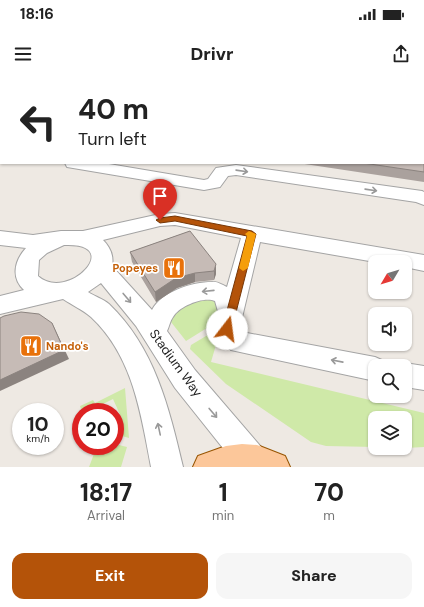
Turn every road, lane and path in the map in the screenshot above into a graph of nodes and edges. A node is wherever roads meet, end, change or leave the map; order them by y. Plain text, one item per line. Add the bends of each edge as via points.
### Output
1 (79, 164) edge
2 (424, 199) edge
3 (143, 226) junction
4 (252, 234) junction
5 (0, 238) edge
6 (61, 238) junction
7 (83, 238) junction
8 (0, 242) edge
9 (102, 262) junction
10 (422, 262) edge
11 (27, 270) junction
12 (60, 291) junction
13 (0, 299) edge
14 (0, 305) edge
15 (231, 316) junction
16 (154, 333) junction
17 (368, 368) edge
18 (412, 376) edge
19 (424, 378) edge
20 (262, 463) edge
21 (167, 467) edge
22 (209, 467) edge

1 -> 2 lane via 194,184 214,183 222,172 236,170
3 - 4 lane via 160,220 175,219
3 - 7 lane
3 - 9 lane via 118,243
4 - 10 lane
4 - 15 lane
5 - 6 lane via 33,242
6 - 7 lane
6 - 11 lane via 39,248
7 - 9 lane via 98,245
8 - 11 lane
9 - 12 lane via 90,281
9 -> 16 lane, Stadium Way
11 - 12 lane via 38,289
11 - 13 lane
12 - 14 lane
21 -> 12 lane via 154,405 124,338 100,310
15 -> 16 lane via 224,296 213,290 205,291 170,304
17 -> 15 lane via 240,342 227,329
16 -> 20 lane, Stadium Way via 185,379
18 - 19 lane
20 - 22 main road via 229,459

